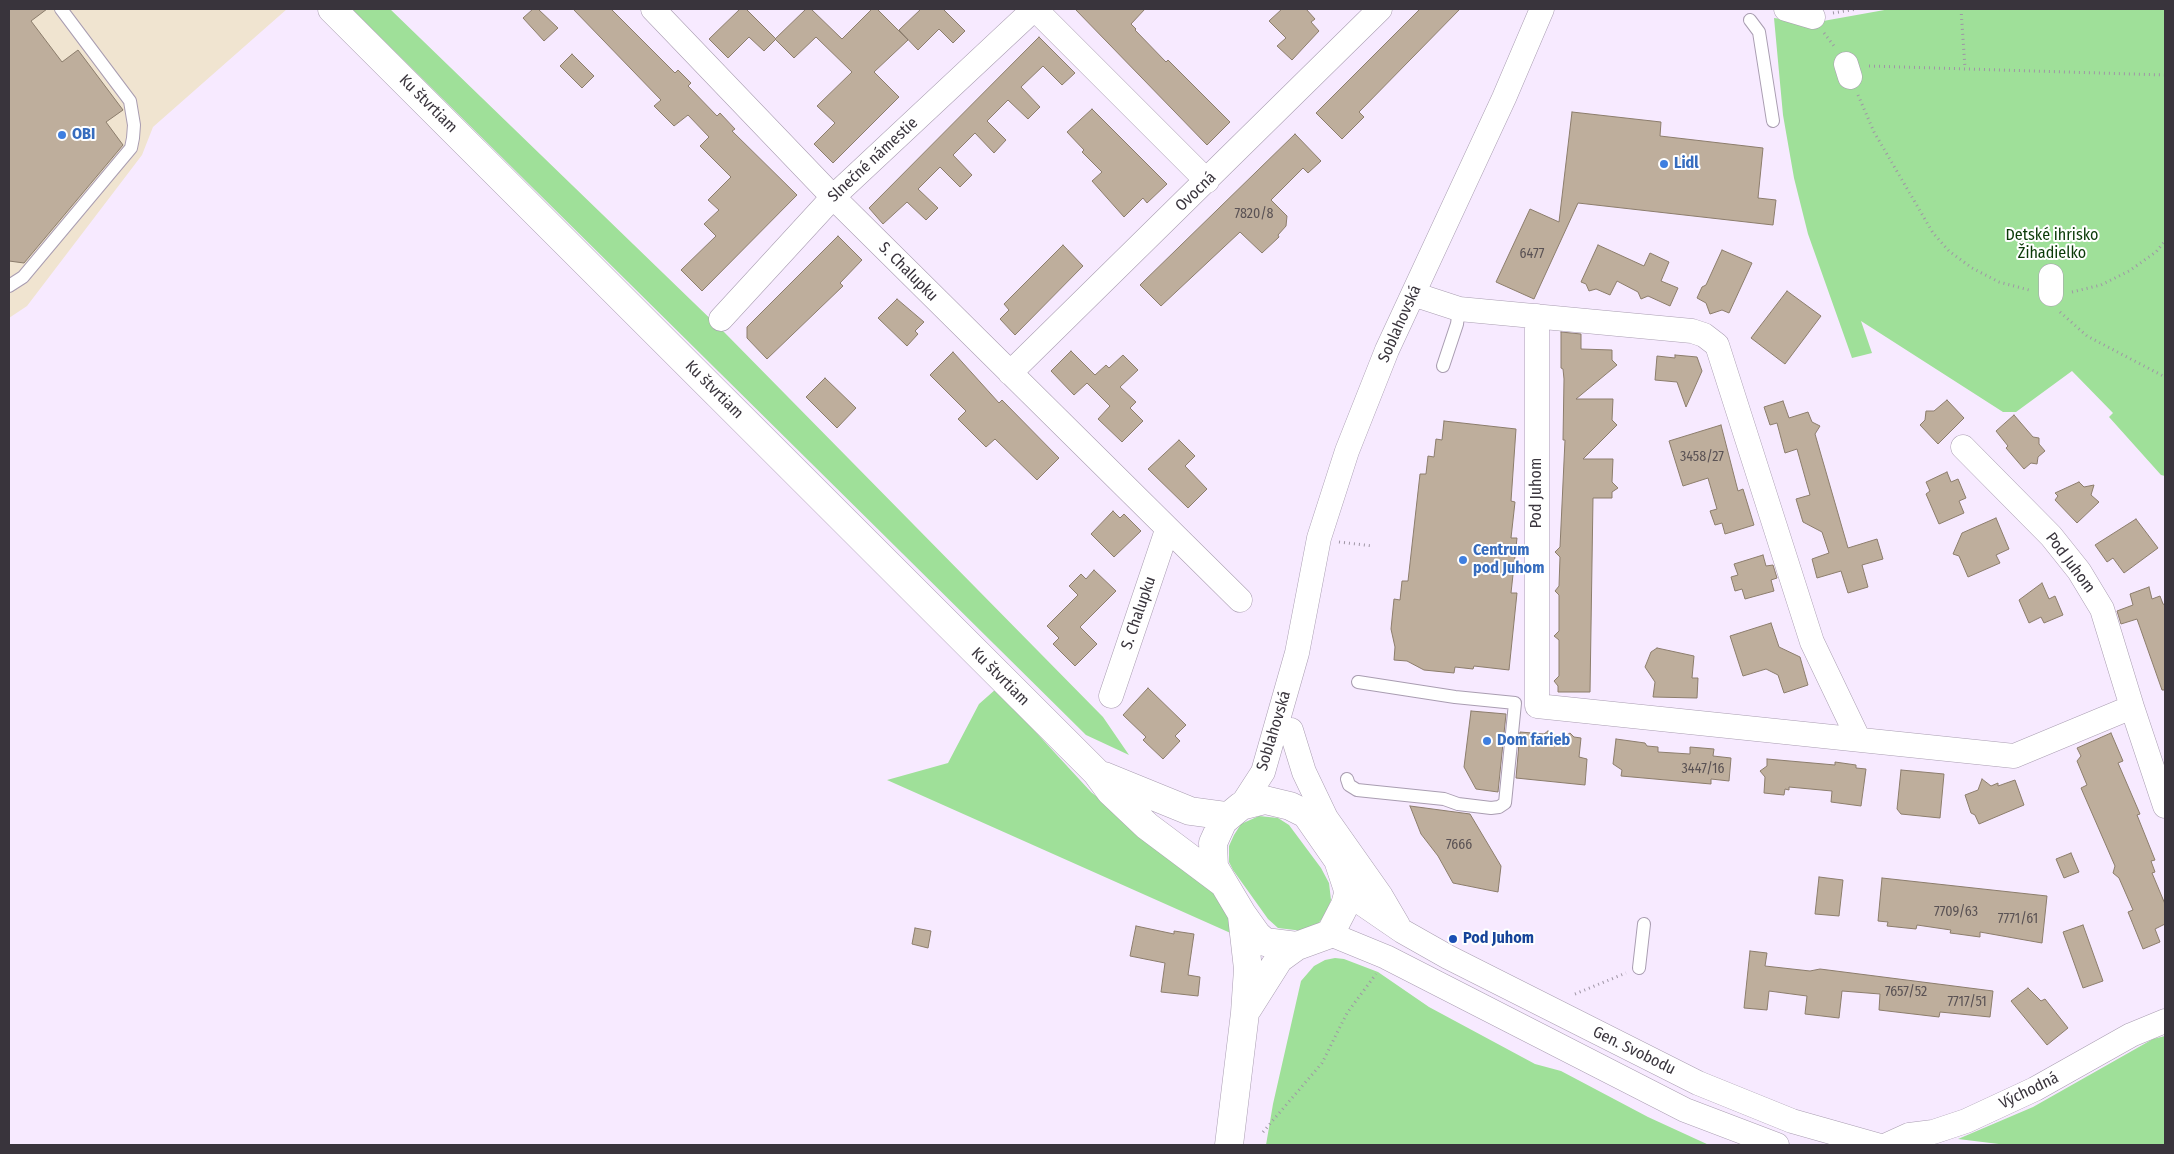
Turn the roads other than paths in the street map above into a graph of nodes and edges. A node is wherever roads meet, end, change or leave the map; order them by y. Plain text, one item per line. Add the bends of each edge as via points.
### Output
1 (61, 9) edge
2 (332, 9) edge
3 (653, 9) edge
4 (1034, 9) edge
5 (1380, 9) edge
6 (1542, 9) edge
7 (1786, 9) edge
8 (1812, 17) dead end
9 (1750, 20) dead end
10 (1772, 121) dead end
11 (1207, 181) junction
12 (833, 197) junction
13 (9, 286) edge
14 (1413, 294) junction
15 (1459, 309) junction
16 (1536, 316) junction
17 (720, 320) dead end
18 (1443, 366) dead end
19 (1010, 373) junction
20 (1963, 447) dead end
21 (1167, 530) junction
22 (1240, 600) dead end
23 (1297, 653) junction
24 (1358, 682) dead end
25 (1111, 696) dead end
26 (2132, 707) junction
27 (1858, 738) junction
28 (1096, 772) junction
29 (1347, 779) dead end
30 (2165, 806) edge
31 (1234, 811) junction
32 (1316, 816) junction
33 (1223, 883) junction
34 (1348, 894) junction
35 (1242, 914) junction
36 (1644, 924) dead end
37 (1402, 931) junction
38 (1330, 934) junction
39 (1297, 946) junction
40 (1639, 968) road end
41 (1245, 1013) junction
42 (2165, 1021) edge
43 (1229, 1145) edge
44 (1777, 1145) edge
45 (1877, 1145) edge
46 (1887, 1145) edge

1 - 13 lane via 130,101 133,138 125,156 23,277
2 - 28 street, Ku štvrtiam
3 - 12 street, S. Chalupku
4 - 11 street, Slnečné námestie
4 - 12 street, Slnečné námestie
5 - 11 street, Ovocná
6 - 14 street, Soblahovská
7 - 8 street
9 - 10 lane via 1760,32
11 - 19 street, Ovocná
12 - 17 street, Slnečné námestie
12 - 19 street, S. Chalupku
14 - 15 street
14 - 23 street, Soblahovská via 1387,350 1344,460 1319,538
15 - 16 street
15 - 18 lane
16 - 27 street via 1692,331 1717,345 1812,642
16 - 27 street, Pod Juhom via 1537,706
19 - 21 street, S. Chalupku
20 - 26 street, Pod Juhom via 2051,536 2079,571 2102,609
21 - 22 street, S. Chalupku
21 - 25 street, S. Chalupku
23 - 31 street, Soblahovská via 1263,772
23 - 32 street, Soblahovská via 1291,730 1294,783
24 - 29 lane via 1515,703 1505,803 1491,808 1444,799 1357,790 1349,785
26 - 27 street, Pod Juhom via 2014,756
26 - 30 street, Pod Juhom
28 - 31 street, Ku štvrtiam via 1190,811
28 - 33 street, Ku štvrtiam via 1110,791 1147,826
31 - 32 street, Ku štvrtiam via 1272,800
31 - 33 street, Ku štvrtiam via 1218,828 1213,843 1214,867
32 - 34 street via 1338,860
32 - 37 street via 1381,896
33 - 35 street, Ku štvrtiam
34 - 37 street, Gen. Svobodu
34 - 38 street via 1338,923
35 - 39 street, Ku štvrtiam via 1265,942
35 - 41 street via 1248,969
36 - 40 lane
37 - 45 street, Gen. Svobodu via 1550,1010 1698,1083 1792,1121
38 - 39 street, Ku štvrtiam
38 - 44 street, Gen. Svobodu via 1386,957 1685,1110
39 - 41 street via 1279,959
41 - 43 street
42 - 46 street, Východná via 2131,1034 2035,1089 1966,1121 1934,1132 1909,1135

